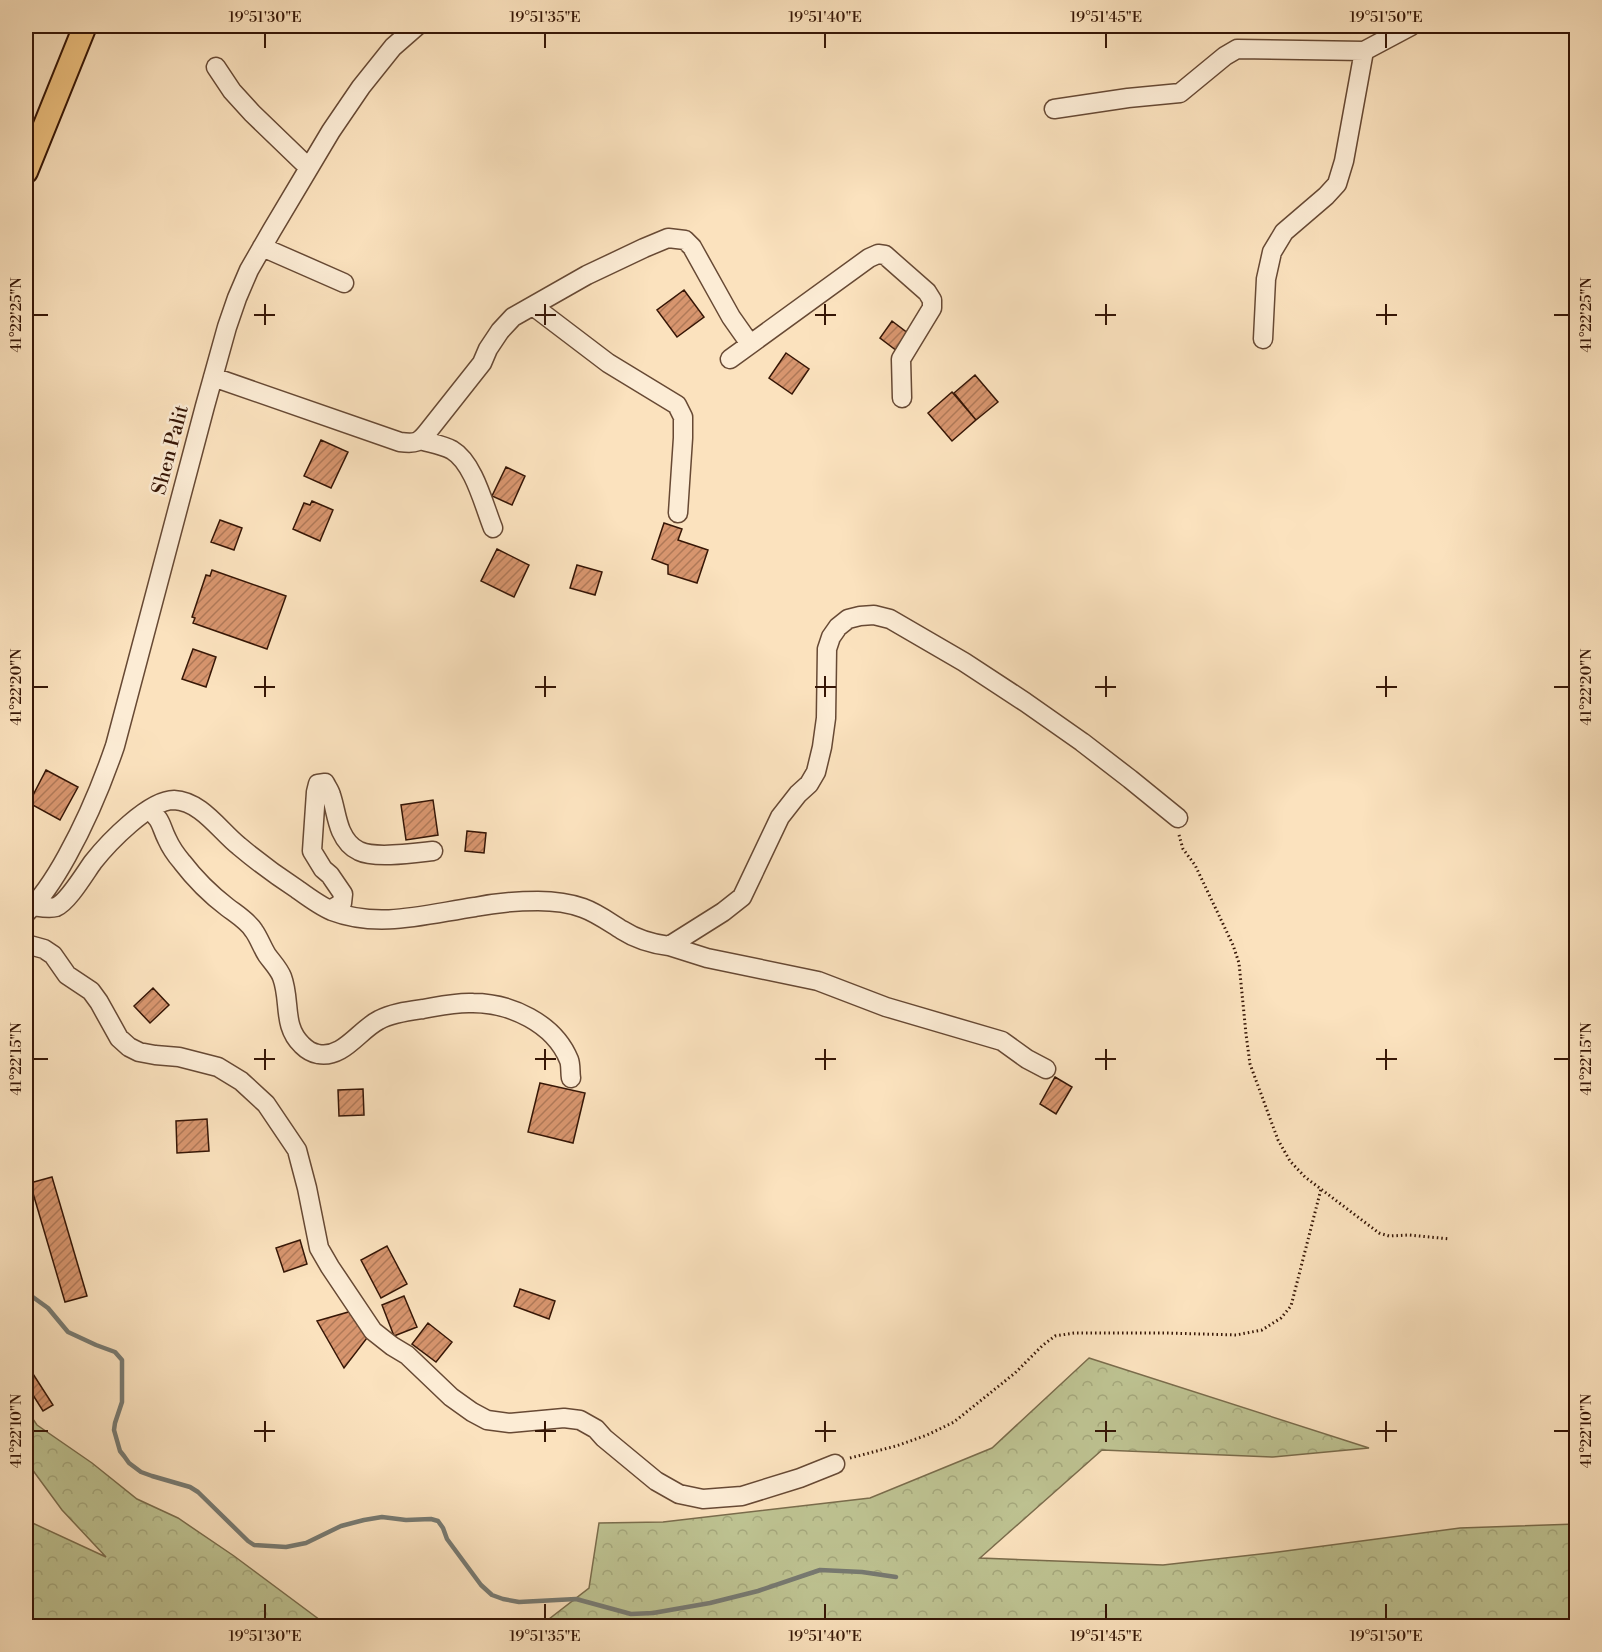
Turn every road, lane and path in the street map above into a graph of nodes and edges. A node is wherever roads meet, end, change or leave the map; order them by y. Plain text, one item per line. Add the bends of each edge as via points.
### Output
1 (85, 26) edge
2 (417, 26) edge
3 (1412, 26) edge
4 (1364, 51) junction
5 (216, 67) dead end
6 (1054, 109) dead end
7 (309, 168) junction
8 (26, 172) edge
9 (262, 247) junction
10 (344, 283) dead end
11 (533, 306) junction
12 (1263, 339) dead end
13 (750, 344) junction
14 (730, 359) dead end
15 (213, 377) junction
16 (902, 398) dead end
17 (420, 440) junction
18 (678, 513) dead end
19 (493, 528) dead end
20 (148, 810) junction
21 (1178, 818) joint
22 (433, 851) dead end
23 (29, 910) edge
24 (330, 910) junction
25 (26, 944) edge
26 (669, 946) junction
27 (1046, 1069) dead end
28 (571, 1078) dead end
29 (1321, 1189) junction
30 (1450, 1239) dead end
31 (835, 1464) joint

1 - 8 main road
2 - 7 street, Shen Palit via 393,47 361,87
3 - 4 street
4 - 6 street via 1238,49 1179,93
4 - 12 street via 1337,184 1284,232 1272,252 1266,279
5 - 7 street via 252,113
7 - 9 street, Shen Palit
9 - 10 street
9 - 15 street, Shen Palit via 237,298
11 - 13 street via 587,276 668,238 676,238 692,247
11 - 17 street via 513,317 500,331 482,363
11 - 18 street via 608,363 677,405 683,438
13 - 14 street
13 - 16 street via 869,258 885,255 932,300 932,308 901,359
15 - 17 street via 400,442 412,444
15 - 23 street, Shen Palit via 102,785 62,866
17 - 19 street via 452,450 464,460
20 - 23 street via 115,837 57,906
20 - 24 street via 177,800 200,809 262,865
20 - 28 street via 158,817 173,851 198,881 254,930 281,974 290,1029 305,1048 327,1054 340,1050 390,1015 475,1003 519,1012 538,1023 569,1061
21 - 26 street via 1082,742 954,657 890,619 874,615 848,619 831,637 827,649 826,718 813,778 780,817 742,897
21 - 29 path via 1183,849 1195,865 1239,963 1250,1064 1278,1140 1290,1161
22 - 24 street via 358,851 347,843 341,831 331,792 325,783 318,784 312,851 343,894 342,903
24 - 26 street via 372,920 507,903 561,903 582,907 640,939
25 - 31 street via 53,955 67,975 91,991 119,1038 129,1047 218,1067 266,1104 297,1150 319,1248 341,1284 373,1331 472,1412 488,1420 510,1423 580,1420 656,1481 679,1494 703,1499 742,1496
26 - 27 street via 818,981 886,1007 1002,1041
29 - 30 path via 1379,1233
29 - 31 path via 1291,1306 1262,1330 1236,1335 1055,1336 954,1422 897,1446

